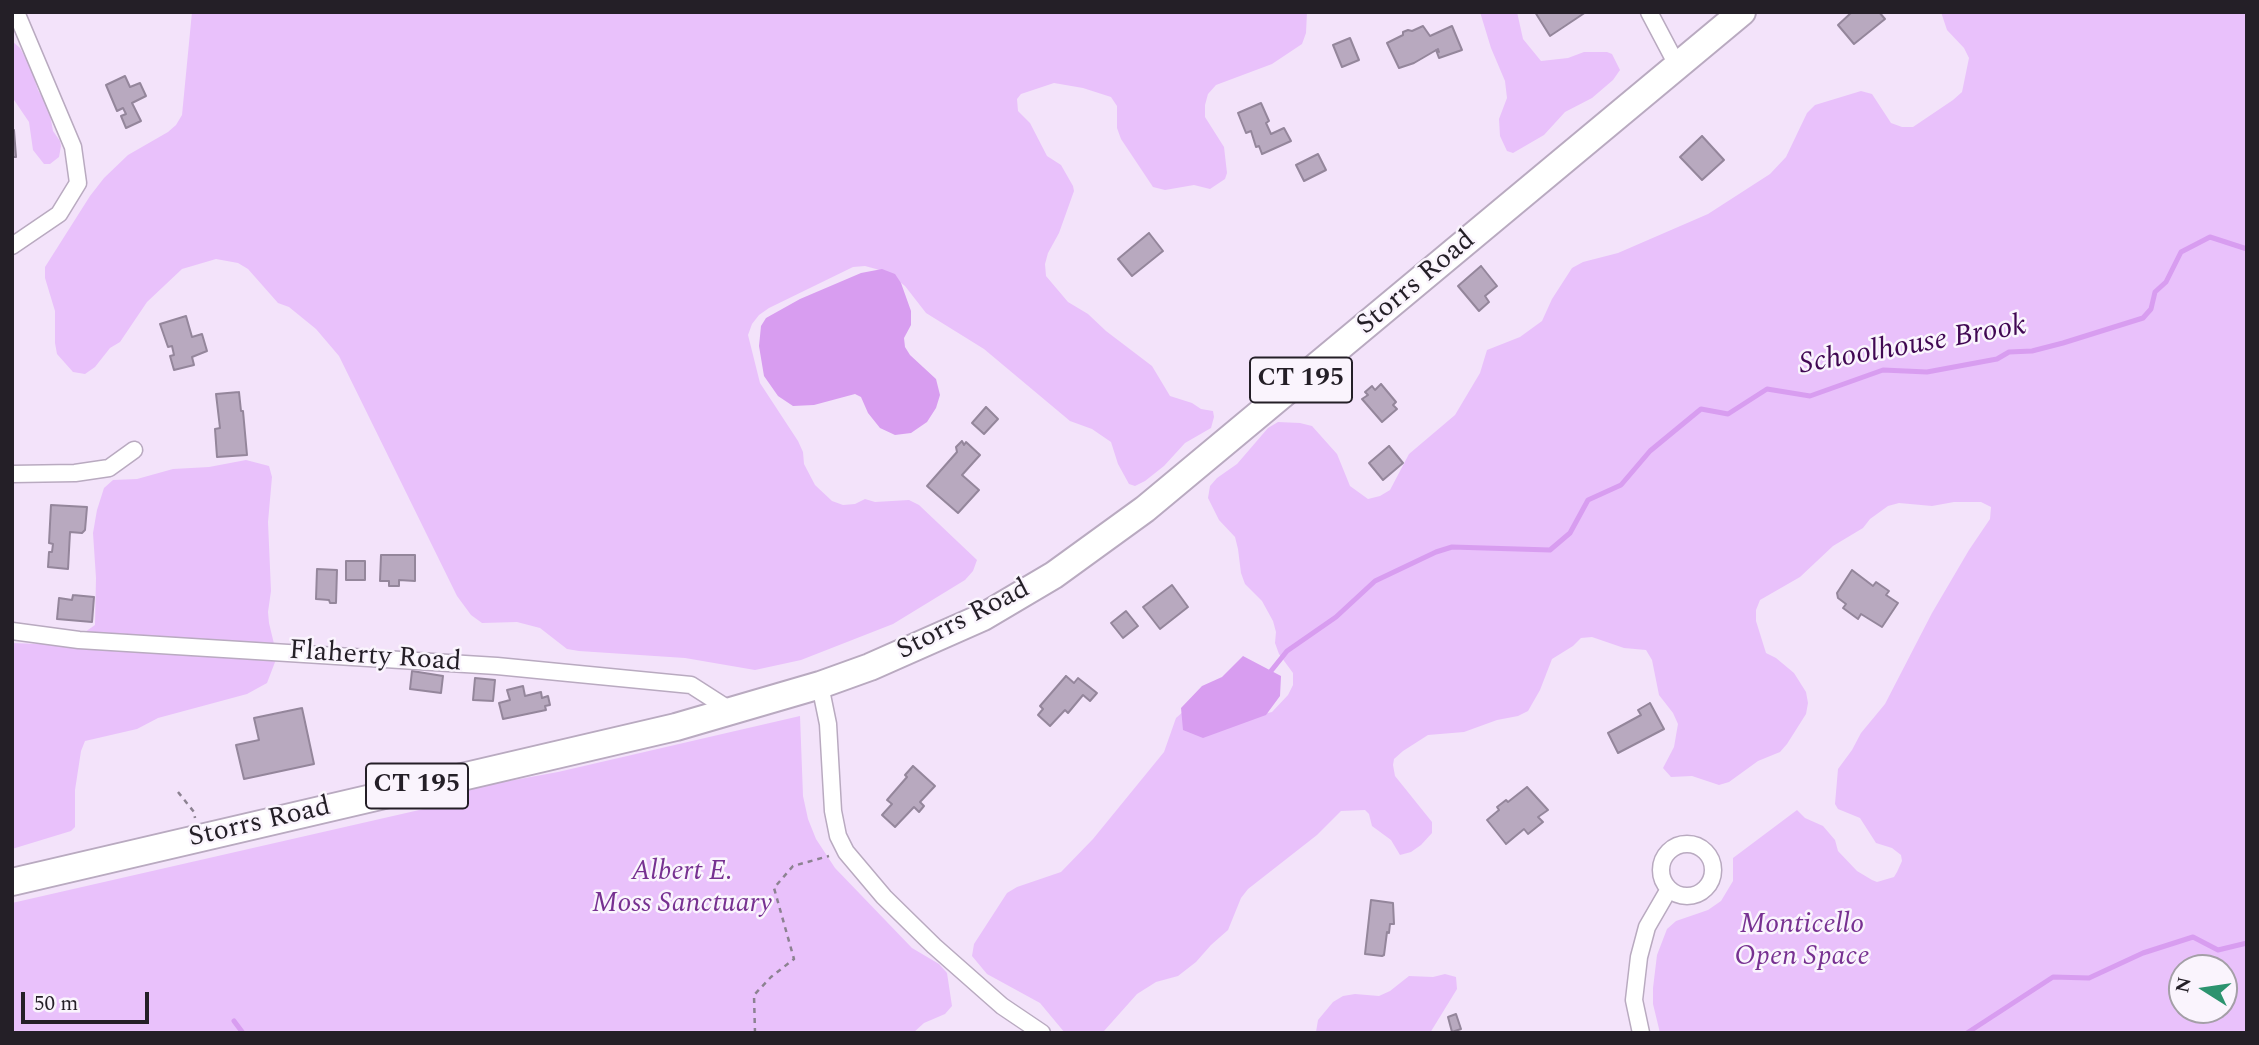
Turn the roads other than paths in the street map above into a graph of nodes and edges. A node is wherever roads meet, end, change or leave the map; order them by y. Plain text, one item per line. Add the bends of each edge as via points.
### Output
1 (16, 12) edge
2 (1649, 12) edge
3 (1742, 12) edge
4 (1677, 65) junction
5 (12, 246) edge
6 (134, 450) dead end
7 (12, 474) edge
8 (12, 631) edge
9 (820, 685) junction
10 (730, 710) junction
11 (12, 882) edge
12 (1669, 889) dead end
13 (1042, 1033) edge
14 (1641, 1033) edge

1 - 5 street via 73,147 78,184 59,214
2 - 4 street
3 - 4 main road, Storrs Road / CT 195
4 - 9 main road, Storrs Road / CT 195 via 1146,509 1054,575 983,617
6 - 7 street via 109,468
8 - 10 street, Flaherty Road via 79,640 497,666 691,685
9 - 10 main road, Storrs Road / CT 195
9 - 13 street via 828,724 834,811 846,852 934,946 1002,1006
10 - 11 main road, Storrs Road / CT 195 via 676,727
12 - 14 street via 1647,927 1639,957 1634,1000

